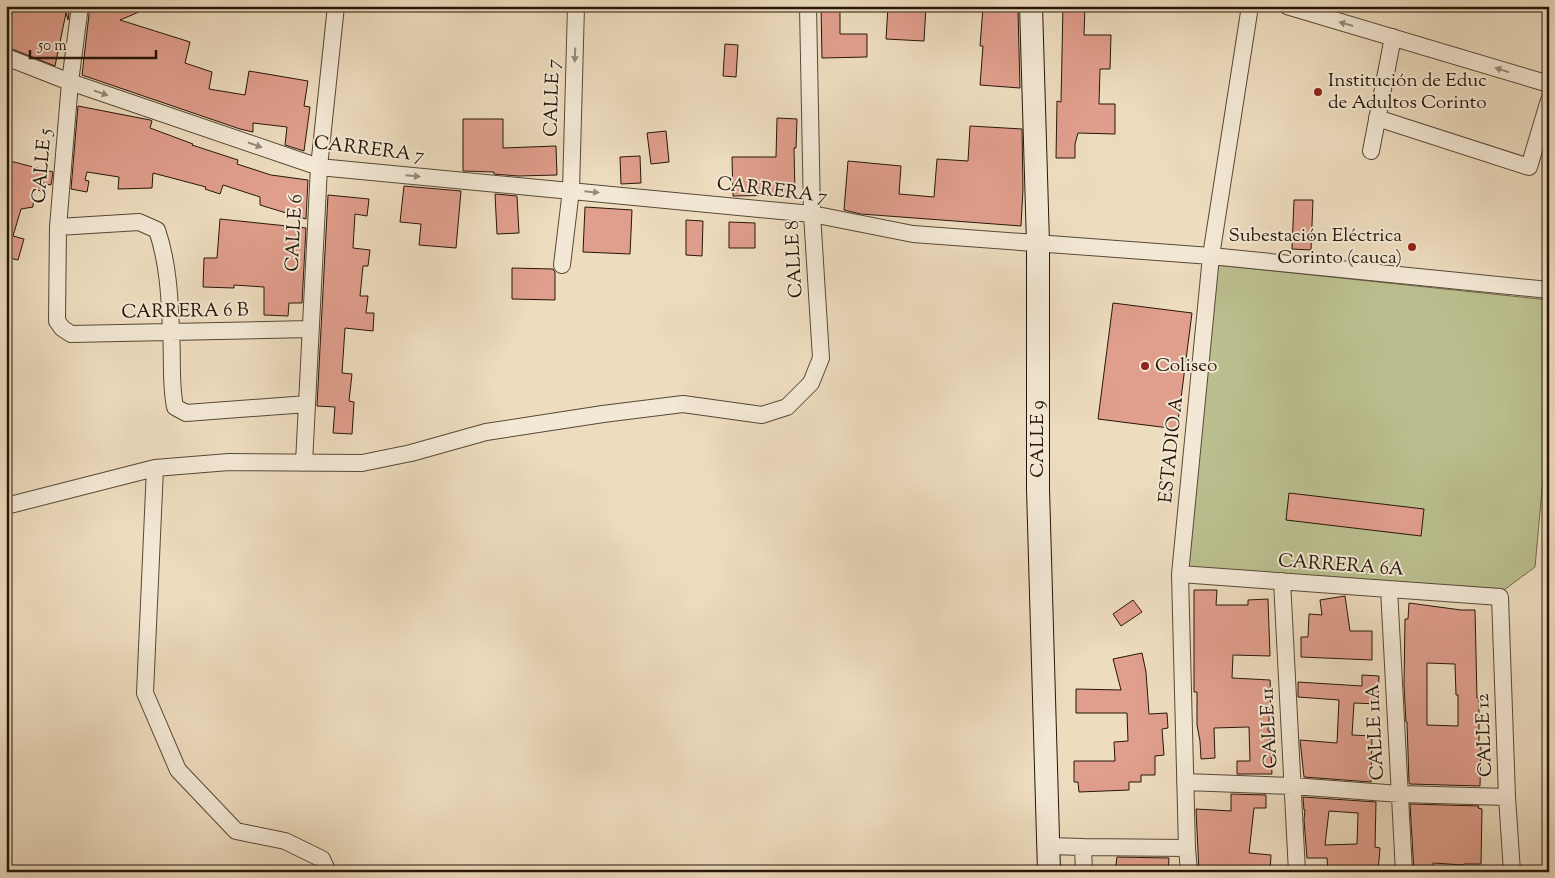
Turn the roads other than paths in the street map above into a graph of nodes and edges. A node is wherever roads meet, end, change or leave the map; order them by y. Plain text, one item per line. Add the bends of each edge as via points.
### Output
1 (80, 6) edge
2 (336, 6) edge
3 (576, 6) edge
4 (808, 6) edge
5 (1031, 6) edge
6 (1250, 6) edge
7 (1287, 6) edge
8 (1393, 38) junction
9 (6, 57) edge
10 (70, 82) junction
11 (1549, 84) edge
12 (1549, 100) edge
13 (1378, 118) junction
14 (1371, 151) dead end
15 (319, 167) junction
16 (571, 190) junction
17 (812, 214) junction
18 (58, 227) junction
19 (1038, 244) junction
20 (1211, 256) junction
21 (562, 265) dead end
22 (1549, 290) edge
23 (62, 328) joint
24 (310, 329) junction
25 (172, 333) junction
26 (307, 404) junction
27 (304, 463) junction
28 (155, 468) junction
29 (6, 506) edge
30 (1180, 574) junction
31 (1282, 581) junction
32 (1389, 589) junction
33 (1500, 598) joint
34 (1185, 782) junction
35 (1293, 786) junction
36 (1400, 794) junction
37 (1507, 797) junction
38 (1049, 846) junction
39 (1083, 847) junction
40 (1187, 848) junction
41 (328, 872) edge
42 (1050, 872) edge
43 (1084, 872) edge
44 (1189, 872) edge
45 (1297, 872) edge
46 (1404, 872) edge
47 (1512, 872) edge

1 - 10 street, CALLE 5
2 - 15 street, CALLE 6
3 -> 16 street, CALLE 7
4 - 17 street, CALLE 8
5 - 19 street, CALLE 9
6 - 20 street, ESTADIO A
8 -> 7 street
11 -> 8 street
8 - 13 street
9 - 10 street, CARRERA 7
10 -> 15 street, CARRERA 7
10 - 18 street, CALLE 5
12 - 13 street via 1529,167
13 - 14 street
15 -> 16 street, CARRERA 7
15 - 24 street, CALLE 6
16 -> 17 street, CARRERA 7
16 - 21 street, CALLE 7
17 - 19 street, CARRERA 7 via 914,234
17 - 27 street, CALLE 8 via 821,358 811,382 787,407 762,415 674,405 486,432 362,463
18 - 23 street, CALLE 5 via 57,320
18 - 25 street via 139,222 156,230 164,250
19 - 20 street, CARRERA 7
19 - 38 street, CALLE 9 via 1038,490
20 - 22 street, CARRERA 7
20 - 30 street, ESTADIO A
23 - 25 street, CARRERA 6 B via 71,334
24 - 25 street, CARRERA 6 B
24 - 26 street, CALLE 6
25 - 26 street via 172,393 175,407 186,413
26 - 27 street, CALLE 6
27 - 28 street via 229,462
28 - 29 street
28 - 41 street via 145,693 178,770 236,831 285,841 322,859
30 - 31 street, CARRERA 6A
30 - 34 street, ESTADIO A
31 - 32 street, CARRERA 6A
31 - 35 street, CALLE 11
32 - 33 street, CARRERA 6A
32 - 36 street, CALLE 11A
33 - 37 street, CALLE 12
34 - 35 street
34 - 40 street, ESTADIO A
35 - 36 street
35 - 45 street, CALLE 11
36 - 37 street
36 - 46 street, CALLE 11A
37 - 47 street, CALLE 12
38 - 39 street
38 - 42 street, CALLE 9
39 - 40 street
39 - 43 street
40 - 44 street, ESTADIO A

